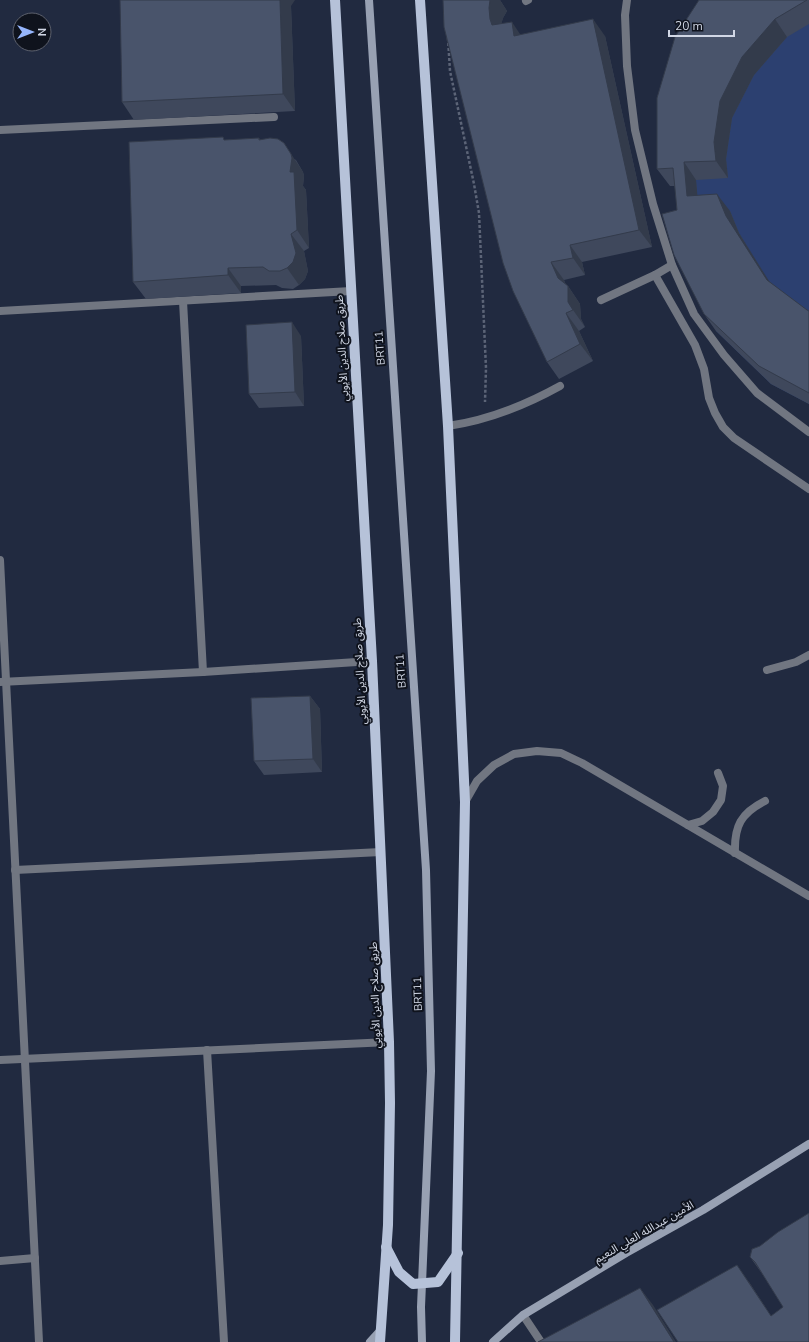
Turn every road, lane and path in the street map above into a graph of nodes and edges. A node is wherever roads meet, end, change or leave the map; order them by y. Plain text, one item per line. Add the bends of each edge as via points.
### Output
1 (335, 0) edge
2 (369, 0) edge
3 (420, 0) edge
4 (627, 0) edge
5 (447, 30) edge
6 (274, 117) dead end
7 (0, 130) edge
8 (672, 265) junction
9 (655, 275) junction
10 (351, 290) junction
11 (601, 300) dead end
12 (183, 301) junction
13 (0, 311) edge
14 (560, 386) dead end
15 (482, 419) junction
16 (448, 426) junction
17 (809, 432) edge
18 (809, 490) edge
19 (0, 560) edge
20 (809, 656) edge
21 (372, 662) junction
22 (767, 670) dead end
23 (203, 672) junction
24 (3, 681) edge
25 (718, 773) dead end
26 (765, 801) dead end
27 (466, 802) junction
28 (688, 825) junction
29 (381, 852) junction
30 (735, 853) junction
31 (15, 870) junction
32 (809, 896) edge
33 (389, 1042) junction
34 (207, 1050) junction
35 (25, 1059) junction
36 (0, 1060) edge
37 (809, 1144) edge
38 (386, 1247) junction
39 (458, 1252) junction
40 (35, 1258) junction
41 (0, 1261) edge
42 (422, 1283) junction
43 (523, 1315) junction
44 (380, 1331) junction
45 (39, 1342) edge
46 (224, 1342) edge
47 (370, 1342) edge
48 (380, 1342) edge
49 (422, 1342) edge
50 (455, 1342) edge
51 (493, 1342) edge
52 (541, 1342) edge

1 - 10 main road, طريق صلاح الدين الأيوبي
2 - 42 main road, BRT11 via 426,870 431,1072
3 - 16 main road
4 - 8 street via 626,66 635,130 653,204
5 - 15 path via 449,63 479,213 486,368 486,394
6 - 7 street
8 - 9 street
8 - 17 street via 694,314 724,355 757,393
9 - 11 street
9 - 18 street via 695,345 704,369 709,398 723,427 734,438
10 - 12 street
10 - 21 main road, طريق صلاح الدين الأيوبي
12 - 13 street
12 - 23 street
14 - 15 street via 509,411
15 - 16 street
16 - 27 main road
19 - 24 street
20 - 22 street
21 - 23 street
21 - 29 main road, طريق صلاح الدين الأيوبي
23 - 24 street
24 - 31 street
25 - 28 street via 723,786 721,800 713,812 702,821
26 - 30 street via 748,811 737,827
27 - 28 street via 477,781 494,765 514,754 537,750 561,754 582,763
27 - 39 main road
28 - 30 street
29 - 31 street
29 - 33 main road, طريق صلاح الدين الأيوبي
30 - 32 street
31 - 35 street
33 - 34 street
33 - 38 main road, طريق صلاح الدين الأيوبي
34 - 35 street
34 - 46 street
35 - 36 street
35 - 40 street
37 - 43 main road, الأمين عبدالله العلي النعيم via 703,1210
38 - 42 main road via 399,1272 413,1284
38 - 44 main road, طريق صلاح الدين الأيوبي
39 - 42 main road via 438,1282
39 - 50 main road
40 - 41 street
40 - 45 street
42 - 49 main road, BRT11
43 - 51 main road, الأمين عبدالله العلي النعيم
43 - 52 street
44 - 47 main road
44 - 48 main road, طريق صلاح الدين الأيوبي

